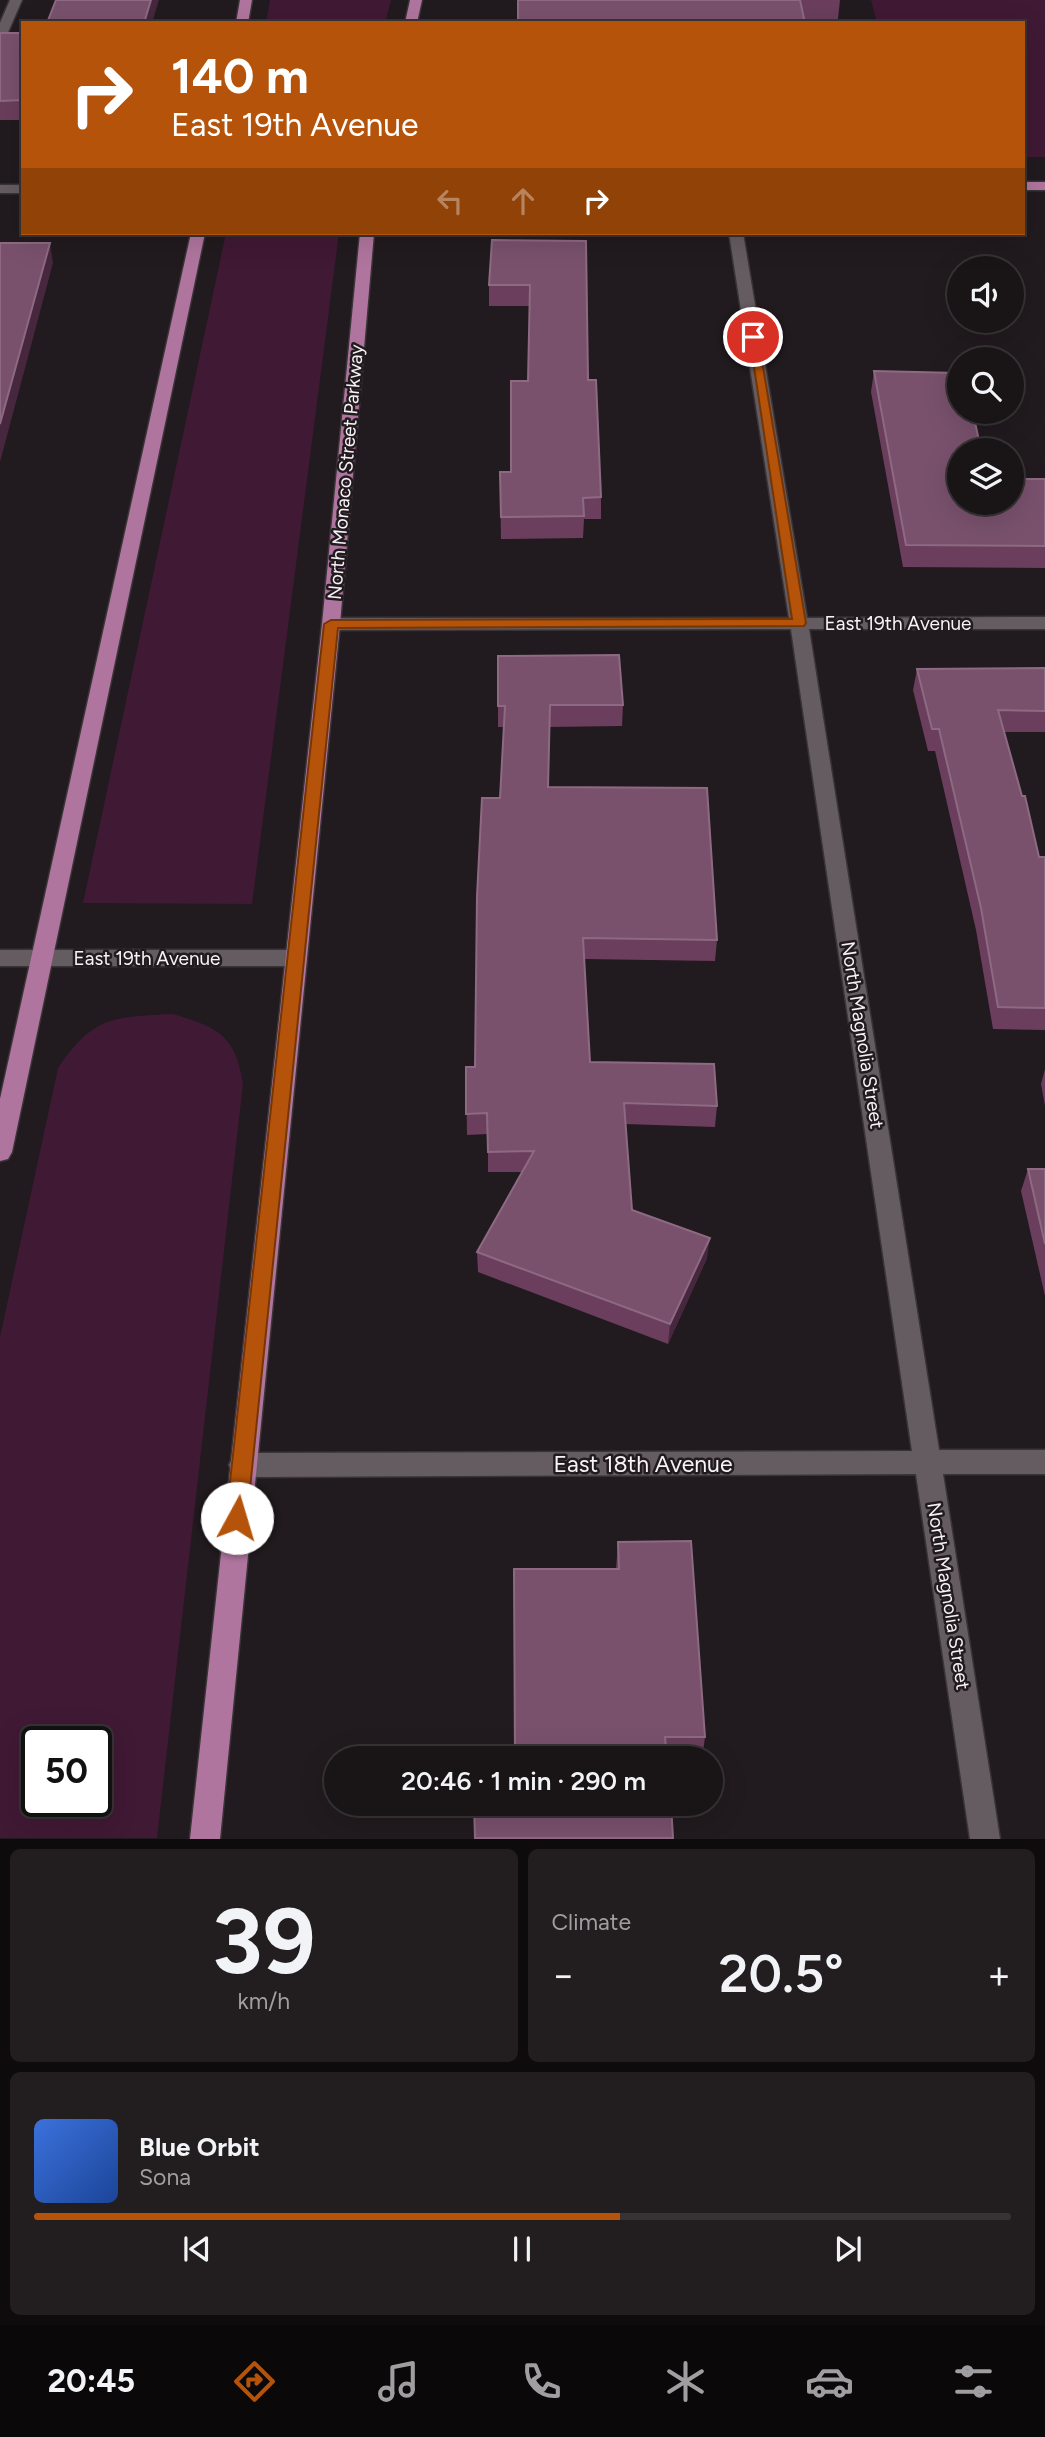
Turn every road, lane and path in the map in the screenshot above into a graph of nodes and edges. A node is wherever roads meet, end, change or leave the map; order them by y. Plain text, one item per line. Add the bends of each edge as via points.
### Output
1 (16, 0) edge
2 (246, 0) edge
3 (416, 0) edge
4 (242, 21) edge
5 (411, 21) edge
6 (0, 37) edge
7 (1025, 186) edge
8 (1045, 186) edge
9 (0, 189) edge
10 (21, 189) edge
11 (198, 235) edge
12 (367, 235) edge
13 (736, 235) edge
14 (800, 623) junction
15 (1045, 623) edge
16 (331, 624) junction
17 (0, 958) edge
18 (43, 958) junction
19 (295, 958) junction
20 (0, 1152) edge
21 (929, 1462) junction
22 (1045, 1462) edge
23 (242, 1465) junction
24 (205, 1839) edge
25 (985, 1839) edge

1 - 6 street
2 - 4 main road
3 - 5 main road
7 - 8 main road
9 - 10 street
11 - 18 main road
12 - 16 main road, North Monaco Street Parkway
13 - 14 street, North Magnolia Street
14 - 15 street, East 19th Avenue
14 - 16 street, East 19th Avenue
14 - 21 street, North Magnolia Street
16 - 19 main road, North Monaco Street Parkway
17 - 18 street, East 19th Avenue
18 - 19 street, East 19th Avenue
18 - 20 main road
19 - 23 main road, North Monaco Street Parkway
21 - 22 street, East 18th Avenue
21 - 23 street, East 18th Avenue
21 - 25 street, North Magnolia Street
23 - 24 main road, North Monaco Street Parkway

